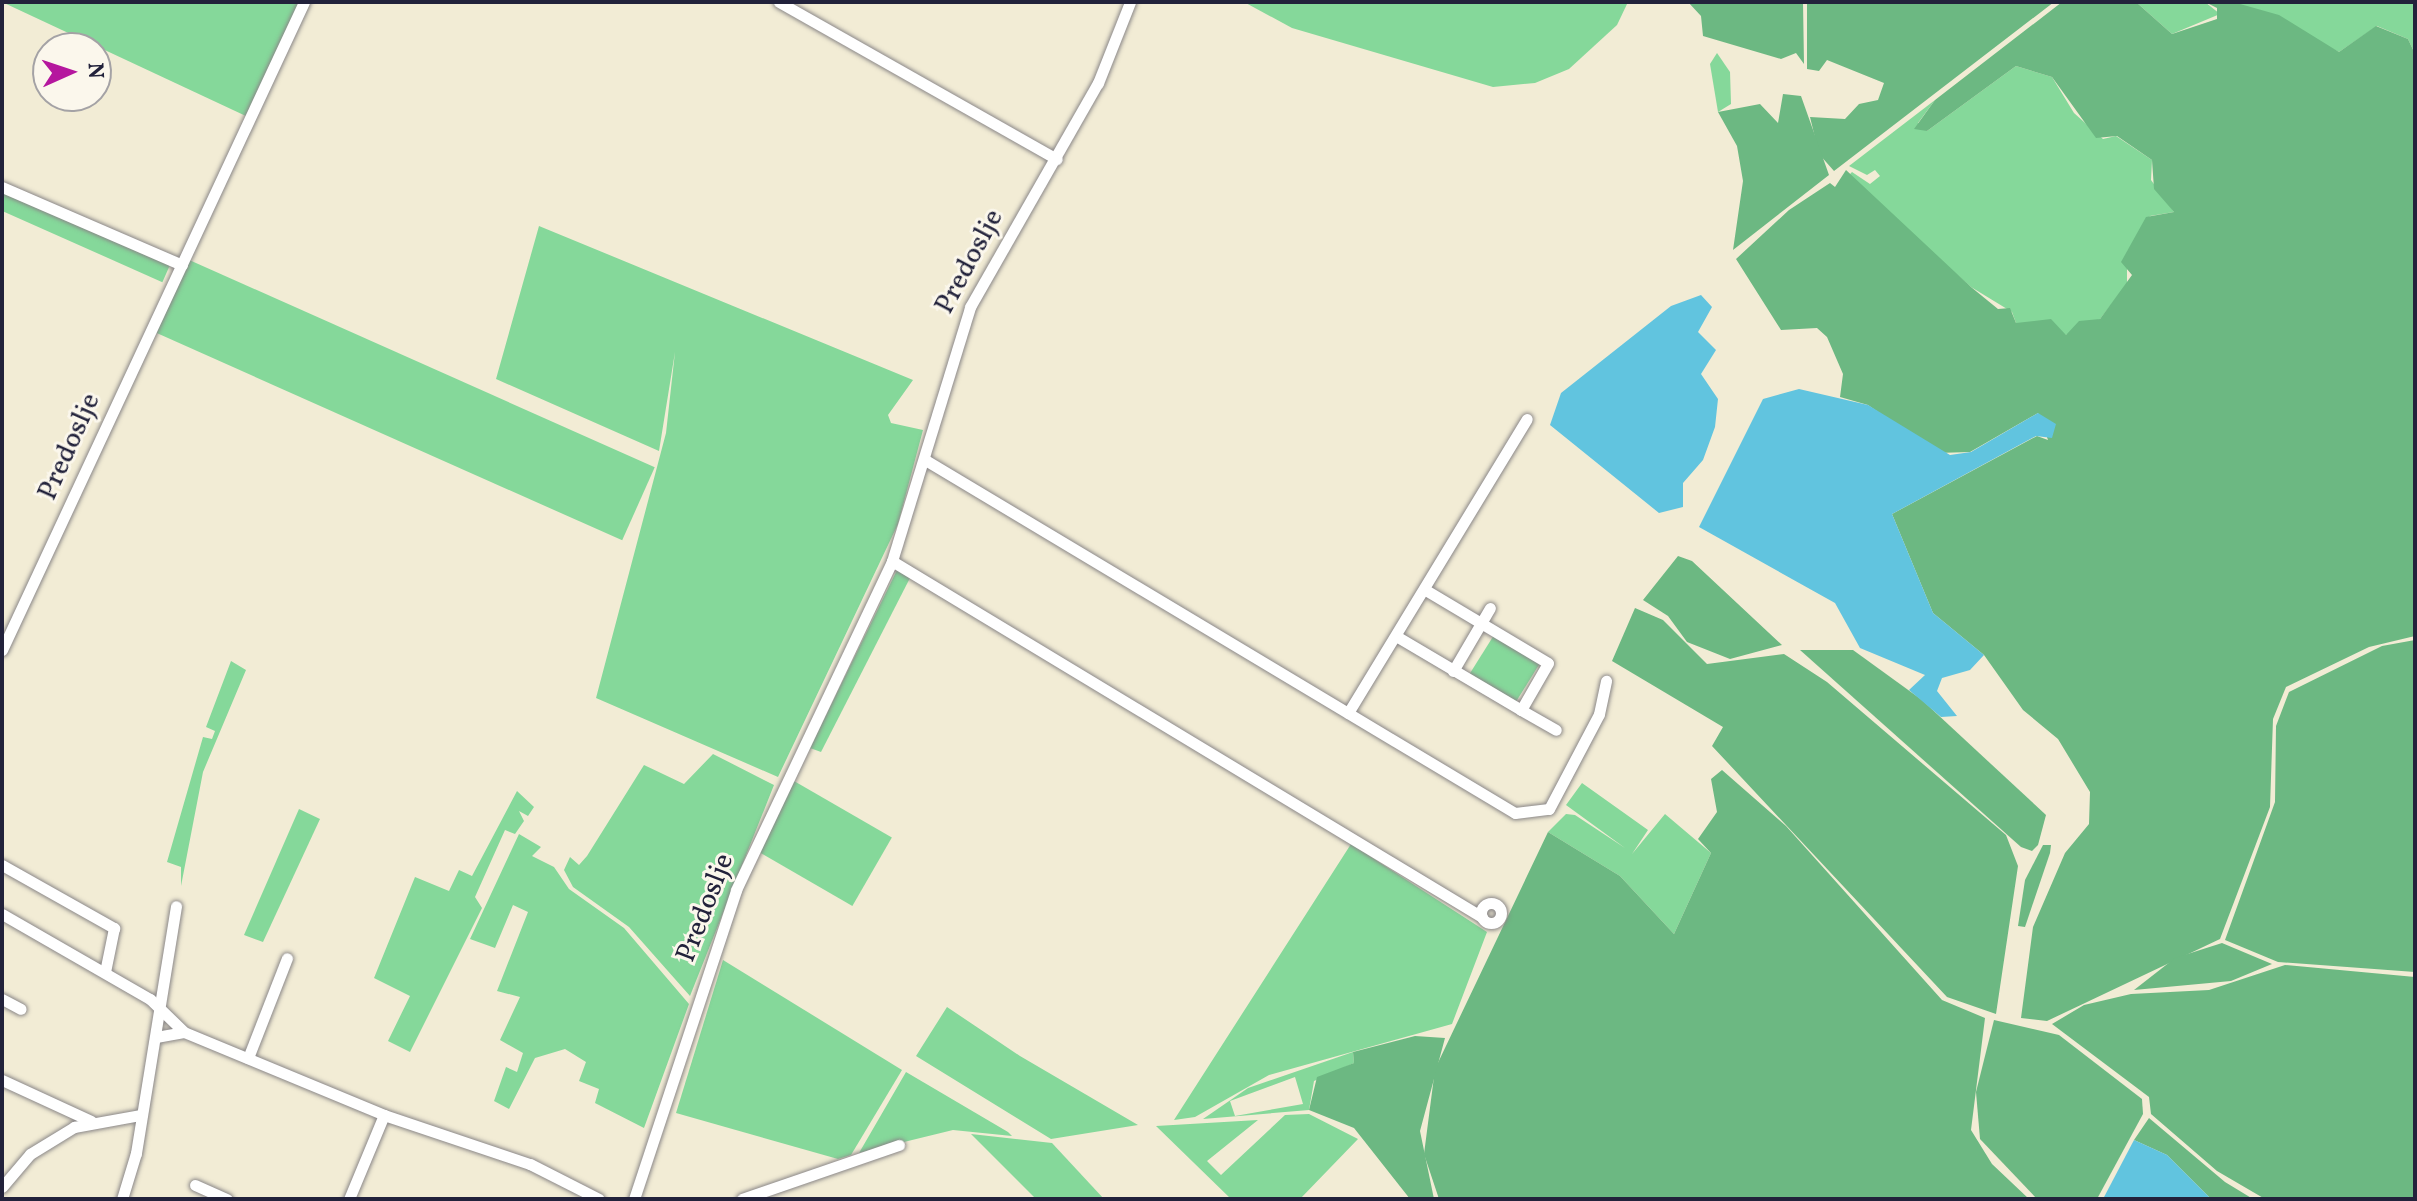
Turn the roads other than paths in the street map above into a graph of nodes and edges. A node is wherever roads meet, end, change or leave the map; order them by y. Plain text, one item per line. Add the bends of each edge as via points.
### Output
1 (304, 2) edge
2 (779, 2) edge
3 (1130, 2) edge
4 (1057, 159) junction
5 (2, 187) edge
6 (182, 265) junction
7 (1527, 419) dead end
8 (927, 461) junction
9 (892, 561) junction
10 (1424, 589) junction
11 (1490, 608) dead end
12 (1481, 624) junction
13 (1396, 636) junction
14 (2, 650) edge
15 (1453, 671) junction
16 (1606, 681) dead end
17 (1521, 710) junction
18 (1348, 713) junction
19 (1556, 730) dead end
20 (2, 865) edge
21 (176, 906) dead end
22 (1482, 912) dead end
23 (2, 914) edge
24 (287, 958) dead end
25 (105, 972) junction
26 (2, 999) edge
27 (21, 1009) dead end
28 (160, 1009) junction
29 (184, 1032) junction
30 (156, 1037) junction
31 (248, 1058) junction
32 (2, 1080) edge
33 (141, 1115) junction
34 (384, 1115) junction
35 (91, 1121) junction
36 (899, 1145) dead end
37 (195, 1185) dead end
38 (2, 1187) edge
39 (122, 1199) edge
40 (227, 1199) edge
41 (349, 1199) edge
42 (599, 1199) edge
43 (634, 1199) edge
44 (742, 1199) edge

1 - 6 street, Predoslje
2 - 4 street
3 - 4 street, Predoslje
4 - 8 street, Predoslje via 970,307
5 - 6 street
6 - 14 street, Predoslje
7 - 10 street
8 - 9 street, Predoslje
8 - 18 street
9 - 22 street via 1458,904
9 - 43 street, Predoslje via 736,890
10 - 12 street
10 - 13 street
11 - 12 street
12 - 15 street
12 - 17 street via 1548,663
13 - 15 street
13 - 18 street
15 - 17 street
16 - 18 street via 1563,789 1549,809 1530,817
17 - 19 street
20 - 25 street via 114,928
21 - 28 street
23 - 25 street
24 - 31 street
25 - 28 street
26 - 27 street
28 - 29 street
28 - 30 street
29 - 30 street
29 - 31 street
30 - 33 street
31 - 34 street
32 - 35 street
33 - 35 street
33 - 39 street
34 - 41 street
34 - 42 street via 530,1164
35 - 38 street via 30,1154
36 - 44 street
37 - 40 street

